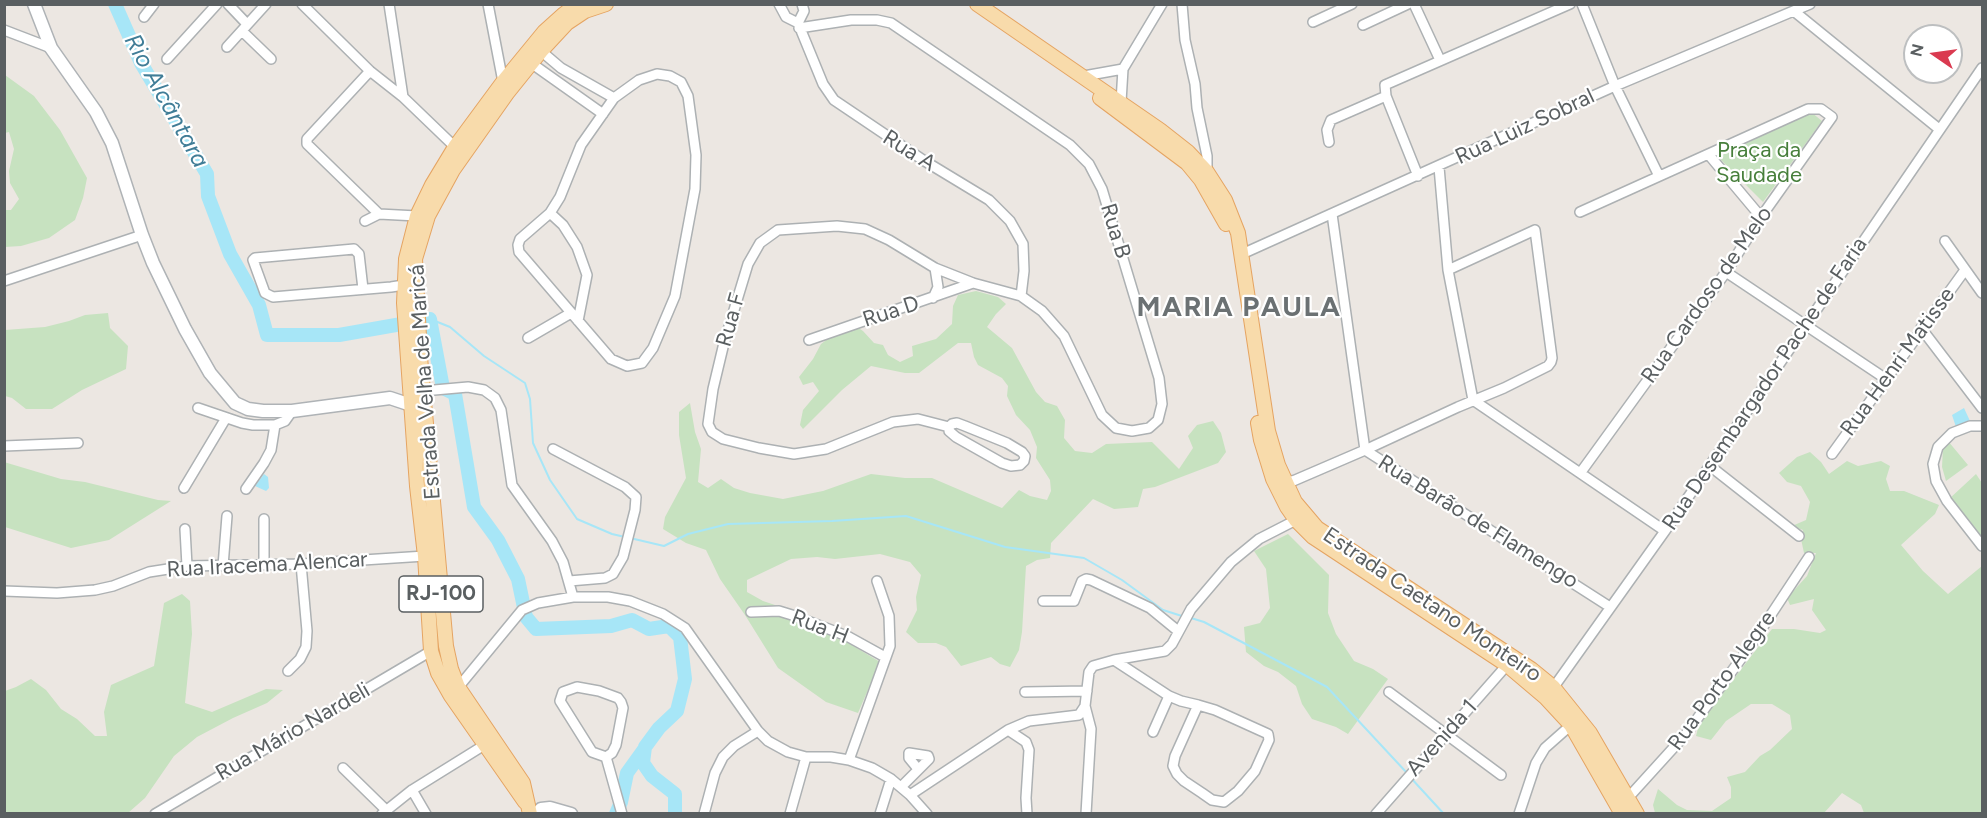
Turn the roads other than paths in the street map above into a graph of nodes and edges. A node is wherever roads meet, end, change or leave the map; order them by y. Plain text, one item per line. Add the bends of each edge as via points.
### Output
1 (34, 4) edge
2 (154, 4) edge
3 (217, 4) edge
4 (228, 4) edge
5 (266, 4) edge
6 (302, 4) edge
7 (389, 4) edge
8 (488, 4) edge
9 (577, 4) edge
10 (606, 4) edge
11 (779, 4) edge
12 (802, 4) edge
13 (965, 4) edge
14 (977, 4) edge
15 (1162, 4) edge
16 (1182, 4) edge
17 (1352, 4) edge
18 (1408, 4) edge
19 (1414, 4) edge
20 (1570, 4) edge
21 (1582, 4) edge
22 (1810, 4) edge
23 (1795, 12) junction
24 (144, 17) dead end
25 (1313, 22) dead end
26 (1362, 25) dead end
27 (798, 26) junction
28 (244, 27) junction
29 (4, 30) edge
30 (227, 47) dead end
31 (51, 48) junction
32 (541, 51) junction
33 (167, 59) dead end
34 (271, 59) dead end
35 (1440, 60) junction
36 (531, 63) junction
37 (1983, 68) edge
38 (1123, 69) junction
39 (370, 70) junction
40 (1084, 76) junction
41 (503, 82) junction
42 (1615, 86) junction
43 (1386, 96) junction
44 (403, 97) junction
45 (614, 98) junction
46 (1121, 102) junction
47 (603, 114) junction
48 (1939, 129) junction
49 (1329, 142) dead end
50 (455, 147) junction
51 (1709, 155) junction
52 (1438, 167) junction
53 (1207, 172) junction
54 (1418, 176) junction
55 (1659, 176) junction
56 (1580, 212) dead end
57 (550, 213) junction
58 (379, 214) junction
59 (1332, 214) junction
60 (417, 216) junction
61 (1761, 217) junction
62 (365, 221) dead end
63 (142, 234) junction
64 (1945, 241) dead end
65 (1242, 254) junction
66 (935, 268) junction
67 (1448, 270) junction
68 (1965, 270) junction
69 (1726, 272) junction
70 (4, 281) edge
71 (973, 283) junction
72 (363, 289) junction
73 (408, 289) junction
74 (1983, 293) edge
75 (1021, 296) junction
76 (933, 298) junction
77 (571, 313) junction
78 (578, 321) junction
79 (1806, 325) junction
80 (1921, 328) junction
81 (528, 338) dead end
82 (809, 340) dead end
83 (414, 357) junction
84 (1886, 379) junction
85 (410, 380) junction
86 (423, 391) junction
87 (390, 398) junction
88 (1473, 400) junction
89 (411, 405) junction
90 (198, 408) dead end
91 (1983, 408) edge
92 (292, 411) junction
93 (226, 418) junction
94 (275, 425) junction
95 (1983, 426) edge
96 (949, 427) junction
97 (78, 443) dead end
98 (4, 446) edge
99 (553, 449) dead end
100 (1365, 450) junction
101 (1832, 454) dead end
102 (1710, 466) junction
103 (1581, 472) junction
104 (1279, 480) junction
105 (184, 488) dead end
106 (246, 489) dead end
107 (227, 516) dead end
108 (264, 519) dead end
109 (1296, 520) junction
110 (185, 530) dead end
111 (1665, 531) junction
112 (1798, 536) dead end
113 (1983, 546) edge
114 (425, 556) junction
115 (1809, 557) dead end
116 (301, 564) junction
117 (264, 565) junction
118 (187, 566) junction
119 (223, 566) junction
120 (569, 580) junction
121 (877, 581) dead end
122 (4, 591) edge
123 (573, 597) junction
124 (1044, 601) dead end
125 (1610, 607) junction
126 (751, 612) dead end
127 (1178, 631) junction
128 (431, 651) junction
129 (885, 657) junction
130 (1114, 660) junction
131 (1507, 665) junction
132 (288, 671) dead end
133 (1086, 691) junction
134 (455, 692) junction
135 (1025, 692) dead end
136 (1389, 692) dead end
137 (1550, 693) junction
138 (1169, 696) junction
139 (1198, 705) junction
140 (1085, 706) junction
141 (1571, 725) junction
142 (1008, 730) junction
143 (758, 731) junction
144 (1153, 732) dead end
145 (1446, 734) junction
146 (486, 744) junction
147 (606, 757) junction
148 (806, 757) junction
149 (849, 760) junction
150 (343, 768) dead end
151 (918, 769) dead end
152 (1502, 775) dead end
153 (891, 779) junction
154 (901, 787) junction
155 (412, 790) junction
156 (910, 795) junction
157 (1627, 799) junction
158 (384, 812) edge
159 (532, 812) edge
160 (155, 813) edge
161 (426, 813) edge
162 (571, 813) edge
163 (622, 813) edge
164 (704, 813) edge
165 (790, 813) edge
166 (880, 813) edge
167 (927, 813) edge
168 (1027, 813) edge
169 (1086, 813) edge
170 (1375, 813) edge
171 (1519, 813) edge
172 (1622, 813) edge
173 (1637, 813) edge

1 - 31 street
2 - 24 street
3 - 33 street
4 - 28 street
5 - 28 street
6 - 39 street
7 - 44 street
8 - 41 street
9 - 41 main road, Estrada Velha de Maricá / RJ-100 via 544,32
10 - 32 main road, Estrada Velha de Maricá / RJ-100 via 573,19
11 - 27 street, Rua A via 786,17
12 - 27 street via 804,11
13 - 104 main road, Estrada Caetano Monteiro via 1152,136 1201,180 1226,224 1232,244 1261,440
14 - 40 main road, Estrada Caetano Monteiro
15 - 38 street
16 - 53 street
17 - 25 street
18 - 26 street
19 - 35 street
20 - 35 street
21 - 42 street
22 - 23 street, Rua Luiz Sobral
23 - 42 street, Rua Luiz Sobral
23 - 48 street
27 - 75 street, Rua A via 834,100 988,200 1010,221 1023,244
27 - 75 street, Rua B via 851,20 891,23 1037,121 1089,164 1102,189 1159,378 1162,404 1158,420 1149,428 1116,428 1102,415 1064,336 1042,311
28 - 30 street
28 - 34 street
29 - 31 street
31 - 63 street via 81,88 112,143
32 - 36 main road, Estrada Velha de Maricá / RJ-100
32 - 45 street via 561,68
35 - 43 street via 1389,82 1385,86
36 - 47 street
36 - 73 main road, Estrada Velha de Maricá / RJ-100 via 471,143 438,196 418,246
37 - 48 street, Rua Desembargador Pache de Faria
38 - 40 street
38 - 46 street
39 - 44 street
39 - 58 street via 306,144
40 - 46 main road, Estrada Caetano Monteiro
41 - 50 main road, Estrada Velha de Maricá / RJ-100
42 - 52 street, Rua Luiz Sobral
42 - 55 street
43 - 49 street via 1331,120 1327,130
43 - 54 street
44 - 50 street
45 - 47 street
45 - 78 street via 639,80 657,74 681,82 692,119 695,189 675,296 653,348 642,363 627,366 611,359
46 - 53 main road, Estrada Caetano Monteiro
47 - 57 street via 581,146
48 - 79 street, Rua Desembargador Pache de Faria
50 - 60 main road, Estrada Velha de Maricá / RJ-100
51 - 55 street
51 - 61 street
51 - 61 street, Rua Cardoso de Melo via 1808,109 1821,109 1832,117
52 - 54 street, Rua Luiz Sobral
52 - 67 street
53 - 65 main road, Estrada Caetano Monteiro via 1225,200
54 - 59 street, Rua Luiz Sobral
55 - 56 street
57 - 77 street via 520,239 519,252
57 - 78 street via 577,247 587,275
58 - 60 street
58 - 62 street
59 - 65 street, Rua Luiz Sobral
59 - 100 street, Rua Barão de Flamengo
60 - 73 main road, Estrada Velha de Maricá / RJ-100 via 408,248
61 - 69 street, Rua Cardoso de Melo
63 - 70 street
63 - 92 street via 185,329 223,390 235,403 248,409
64 - 68 street
65 - 104 main road, Estrada Caetano Monteiro
66 - 71 street, Rua F
66 - 76 street via 938,287
66 - 96 street, Rua F via 866,229 837,226 778,230 760,243 748,264 724,343 708,424 723,439 794,453 826,449 893,422 918,419
67 - 88 street
67 - 88 street via 1535,230 1552,358 1548,366
68 - 74 street
68 - 80 street, Rua Henri Matisse
69 - 79 street
69 - 103 street, Rua Cardoso de Melo
71 - 75 street, Rua F
71 - 76 street, Rua D
72 - 72 street via 268,296 253,260 354,249 359,254
72 - 73 street
73 - 83 main road, Estrada Velha de Maricá / RJ-100
76 - 82 street, Rua D
77 - 78 street
77 - 81 street
79 - 84 street
79 - 102 street, Rua Desembargador Pache de Faria
80 - 84 street, Rua Henri Matisse
80 - 91 street
83 - 85 main road, Estrada Velha de Maricá / RJ-100
83 - 86 main road, Estrada Velha de Maricá / RJ-100
84 - 101 street, Rua Henri Matisse
85 - 87 street
85 - 89 main road, Estrada Velha de Maricá / RJ-100
86 - 120 street via 457,387 484,390 495,398 501,410 512,485 552,541
86 - 134 main road, Estrada Velha de Maricá / RJ-100 via 446,645
87 - 89 street
87 - 92 street
88 - 100 street
88 - 103 street
89 - 114 main road, Estrada Velha de Maricá / RJ-100
90 - 93 street
92 - 94 street via 285,421
93 - 94 street
93 - 105 street
94 - 106 street via 271,450
95 - 113 street via 1952,433 1938,447 1933,464 1936,481 1947,501
96 - 96 street, Rua F via 956,438 1002,464 1020,465 1024,460 1022,452 1007,443 957,423
97 - 98 street
99 - 120 street via 636,497 627,545 618,568 605,578
100 - 104 street via 1293,481
100 - 125 street, Rua Barão de Flamengo
102 - 111 street, Rua Desembargador Pache de Faria
102 - 112 street
103 - 111 street
104 - 109 main road, Estrada Caetano Monteiro via 1287,507
104 - 137 main road, Estrada Caetano Monteiro via 1317,528 1531,669
107 - 119 street
108 - 117 street
109 - 127 street via 1259,539 1231,562 1191,609
109 - 131 main road, Estrada Caetano Monteiro via 1313,537
110 - 118 street
111 - 125 street, Rua Desembargador Pache de Faria
114 - 116 street, Rua Iracema Alencar
114 - 128 main road, Estrada Velha de Maricá / RJ-100
115 - 157 street, Rua Porto Alegre via 1686,734
116 - 117 street, Rua Iracema Alencar
116 - 132 street via 306,647
117 - 119 street, Rua Iracema Alencar
118 - 119 street, Rua Iracema Alencar
118 - 122 street, Rua Iracema Alencar via 149,572 95,590
120 - 123 street
121 - 129 street via 889,616 890,646
123 - 134 street via 522,610
123 - 143 street via 608,597 630,602 663,614 685,628
124 - 127 street via 1074,601 1082,582 1091,580 1150,608
125 - 137 street, Rua Desembargador Pache de Faria
126 - 129 street, Rua H via 780,611 792,615
127 - 130 street via 1165,651
128 - 134 main road, Estrada Velha de Maricá / RJ-100 via 438,673
128 - 160 street, Rua Mário Nardeli
129 - 149 street
130 - 133 street via 1093,666
130 - 138 street
131 - 137 main road, Estrada Caetano Monteiro
131 - 145 street, Avenida 1
133 - 135 street
133 - 140 street
134 - 146 main road, Estrada Velha de Maricá / RJ-100
134 - 159 main road, Estrada Velha de Maricá / RJ-100 via 523,783
136 - 145 street
137 - 141 main road, Estrada Caetano Monteiro
137 - 157 main road, Estrada Caetano Monteiro via 1590,733
138 - 139 street
138 - 144 street
139 - 139 street via 1249,723 1270,736 1255,771 1224,802 1202,794 1184,781 1173,766
140 - 142 street via 1079,715 1029,721
140 - 169 street via 1091,729
141 - 171 street via 1545,748 1536,763
141 - 172 main road, Estrada Caetano Monteiro
142 - 156 street
142 - 168 street via 1026,742 1029,750
143 - 148 street via 788,752
143 - 164 street via 723,757
145 - 152 street
145 - 170 street, Avenida 1
146 - 155 street
146 - 159 main road, Estrada Velha de Maricá / RJ-100
147 - 147 street via 592,752 560,701 569,688 584,687 621,702 616,745
147 - 163 street
148 - 149 street
148 - 165 street
149 - 153 street
150 - 158 street
151 - 154 street
153 - 154 street
153 - 166 street
154 - 156 street
155 - 158 street
155 - 161 street
156 - 167 street
157 - 173 main road, Estrada Caetano Monteiro
159 - 162 street via 550,808

